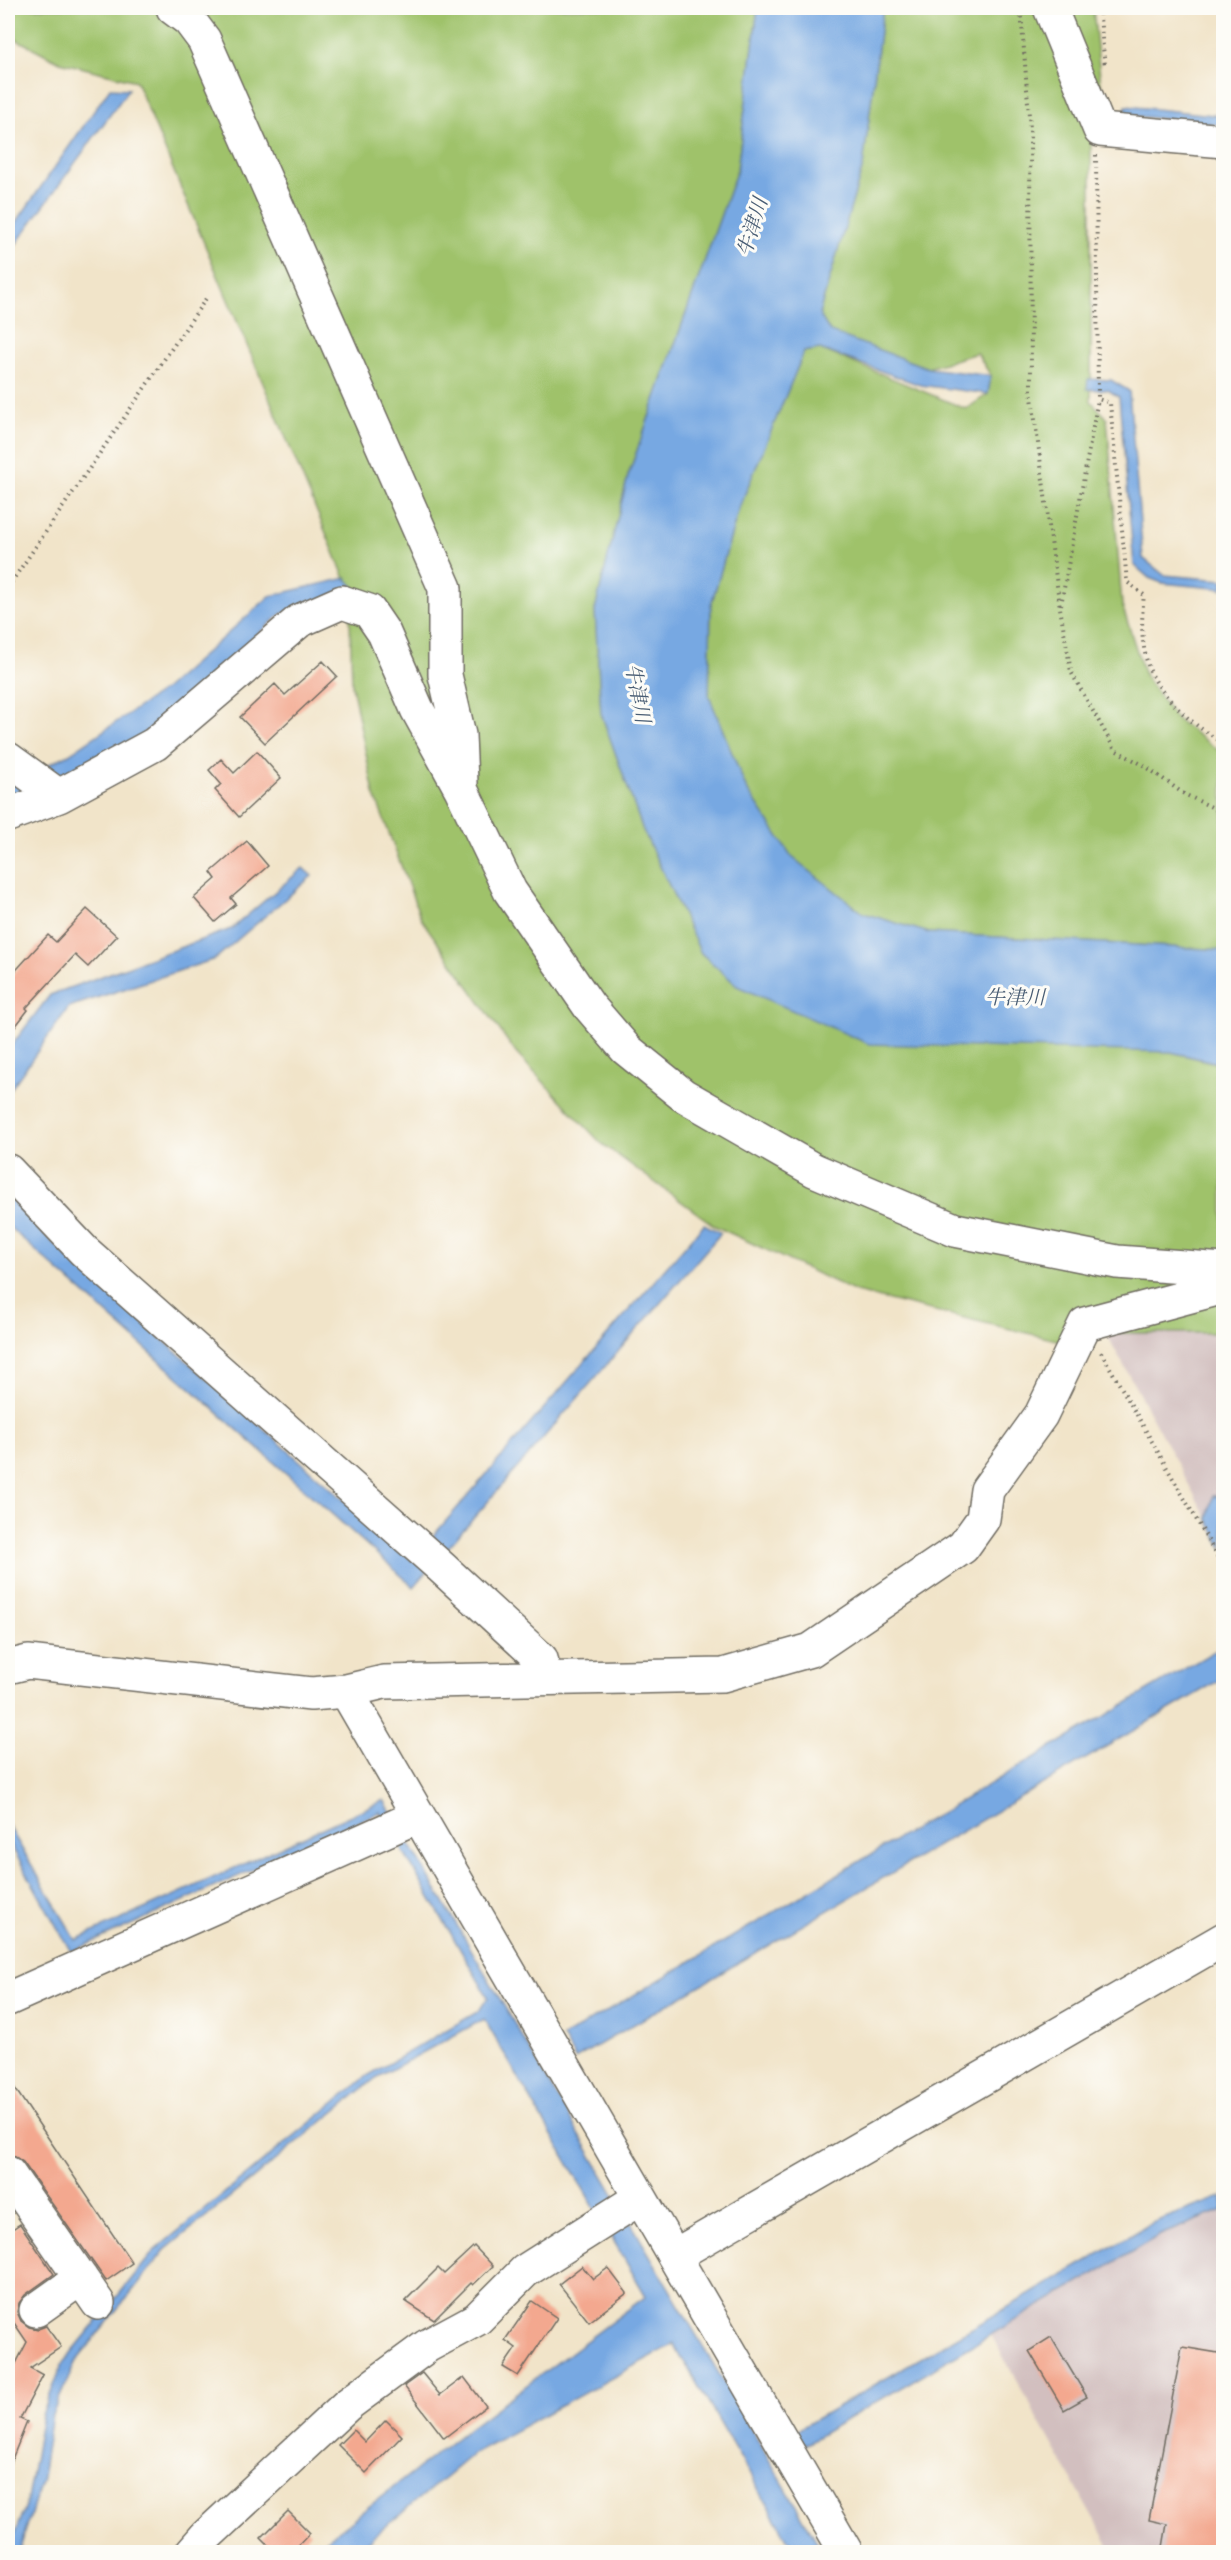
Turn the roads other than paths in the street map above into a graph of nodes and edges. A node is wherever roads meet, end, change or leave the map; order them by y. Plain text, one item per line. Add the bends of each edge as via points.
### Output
1 (173, 8) edge
2 (1050, 8) edge
3 (1224, 141) edge
4 (17, 766) edge
5 (461, 789) junction
6 (58, 796) junction
7 (8, 815) edge
8 (8, 1171) edge
9 (1224, 1270) edge
10 (1224, 1287) edge
11 (8, 1667) edge
12 (545, 1678) junction
13 (346, 1691) junction
14 (402, 1823) junction
15 (1224, 1939) edge
16 (8, 1999) edge
17 (14, 2194) edge
18 (640, 2198) junction
19 (674, 2256) junction
20 (36, 2310) dead end
21 (834, 2548) edge
22 (192, 2553) edge

1 - 5 street via 189,20 204,40 445,588 445,675 459,735
2 - 3 street via 1100,130
4 - 6 street
5 - 6 street via 417,709 384,633 369,611 342,602 299,621 155,744
5 - 9 street via 510,891 589,1006 626,1048 683,1095 814,1170 955,1230 1117,1262
6 - 7 street
8 - 12 street via 84,1251 541,1659
10 - 12 street via 1085,1324 1041,1415 987,1490 982,1519 963,1547 811,1650 723,1675
11 - 13 street via 28,1662 311,1694
12 - 13 street via 384,1682
13 - 14 street
14 - 16 street
14 - 18 street
15 - 19 street
17 - 20 street via 89,2290
18 - 19 street
18 - 22 street via 525,2271 477,2319 427,2346 347,2405 205,2536
19 - 21 street

